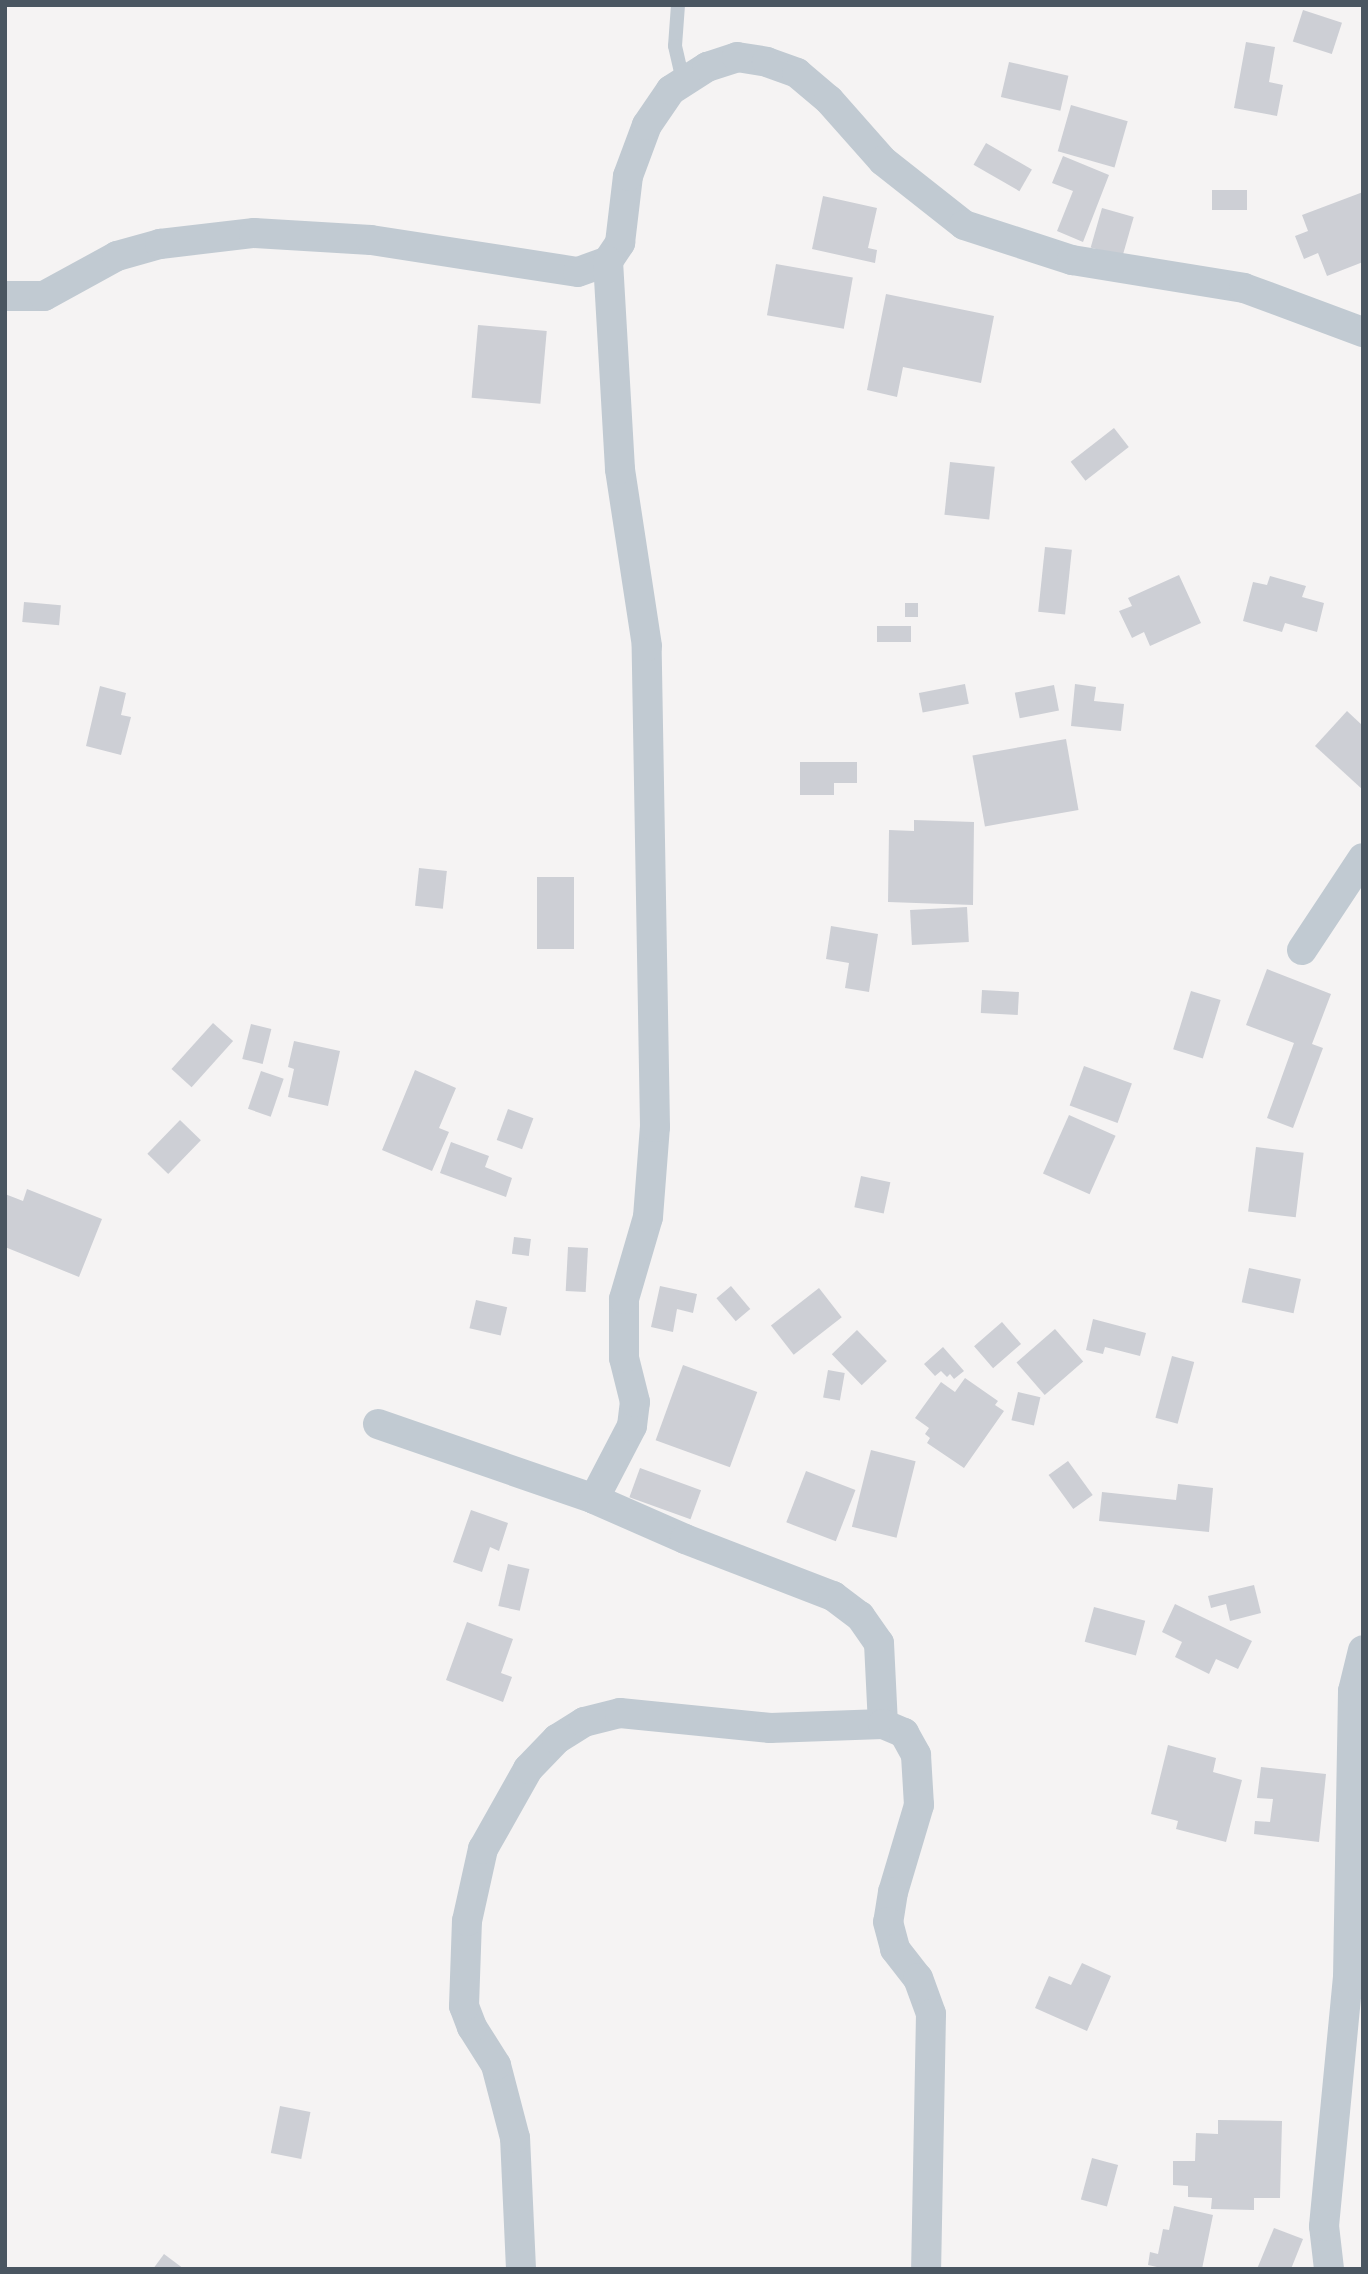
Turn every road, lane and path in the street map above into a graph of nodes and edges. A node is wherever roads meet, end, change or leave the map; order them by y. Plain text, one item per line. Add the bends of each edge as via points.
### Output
1 (678, 5) edge
2 (683, 82) junction
3 (608, 261) junction
4 (5, 296) edge
5 (1363, 332) edge
6 (1363, 858) edge
7 (1302, 950) dead end
8 (378, 1424) dead end
9 (594, 1499) junction
10 (1363, 1650) edge
11 (883, 1724) junction
12 (521, 2269) edge
13 (926, 2269) edge
14 (1329, 2269) edge

1 - 2 lane via 675,46
2 - 3 street via 671,90 647,125 628,176 620,243
2 - 5 street via 707,67 737,57 787,69 829,100 883,161 964,225 1072,260 1244,288
3 - 4 street via 578,272 371,240 254,233 160,244 117,256 44,296
3 - 9 street via 620,468 647,646 654,1127 648,1217 624,1298 624,1358 635,1402 632,1426
6 - 7 street
8 - 9 street
9 - 11 street via 833,1596 860,1616 878,1643
10 - 14 street via 1353,1691 1348,1978 1324,2226
11 - 12 street via 770,1728 620,1713 584,1722 557,1740 528,1769 483,1849 467,1921 464,2006 496,2065 514,2138
11 - 13 street via 904,1733 916,1755 919,1805 888,1922 895,1949 918,1978 931,2014

